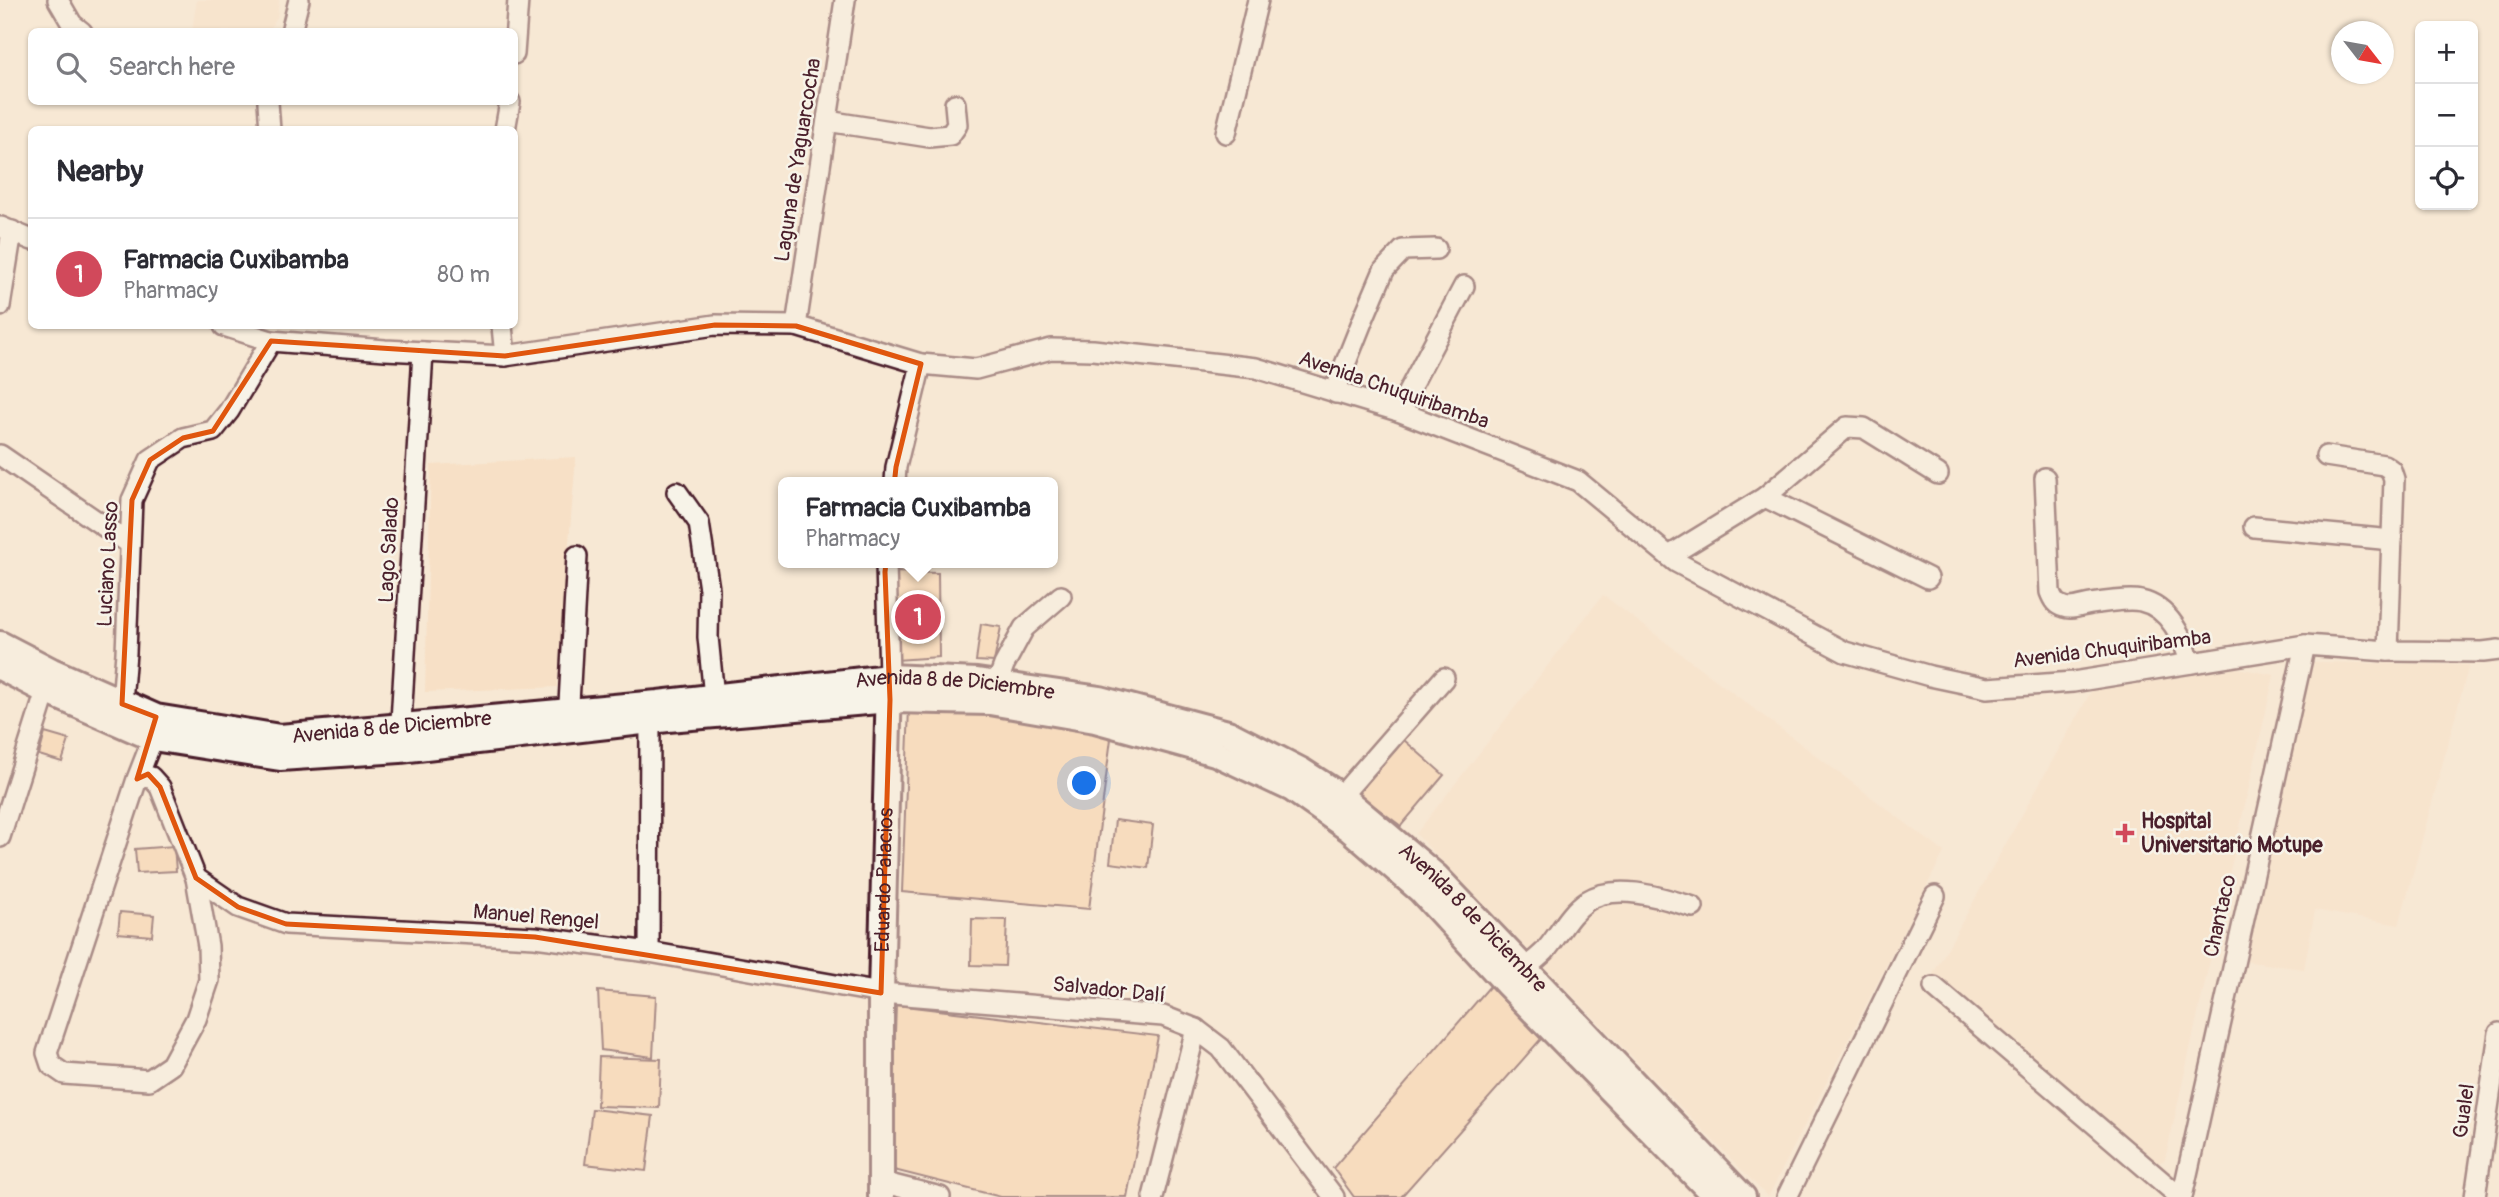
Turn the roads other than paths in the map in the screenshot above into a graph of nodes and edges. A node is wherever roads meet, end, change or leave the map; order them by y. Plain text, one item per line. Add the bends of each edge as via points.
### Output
1 (58, 0) edge
2 (299, 0) edge
3 (518, 0) edge
4 (845, 0) edge
5 (1258, 0) edge
6 (77, 28) edge
7 (292, 28) edge
8 (516, 28) edge
9 (955, 104) dead end
10 (268, 105) edge
11 (509, 105) edge
12 (827, 121) junction
13 (270, 126) edge
14 (506, 126) edge
15 (1226, 133) dead end
16 (6, 229) edge
17 (28, 238) edge
18 (1436, 249) dead end
19 (1464, 286) dead end
20 (0, 306) edge
21 (796, 326) junction
22 (233, 329) edge
23 (502, 329) edge
24 (271, 341) junction
25 (423, 352) junction
26 (505, 356) junction
27 (921, 364) junction
28 (1336, 393) junction
29 (1398, 411) junction
30 (0, 455) edge
31 (2326, 456) dead end
32 (1938, 474) dead end
33 (895, 477) edge
34 (2045, 478) dead end
35 (677, 492) dead end
36 (1765, 497) junction
37 (2254, 527) dead end
38 (2392, 540) junction
39 (130, 544) junction
40 (577, 556) dead end
41 (1669, 556) junction
42 (886, 568) edge
43 (1928, 578) dead end
44 (1061, 596) dead end
45 (0, 644) edge
46 (2305, 645) junction
47 (2499, 650) edge
48 (2388, 651) junction
49 (2190, 663) junction
50 (0, 667) edge
51 (1444, 678) dead end
52 (889, 688) junction
53 (46, 691) junction
54 (994, 693) junction
55 (714, 697) junction
56 (121, 715) junction
57 (568, 721) junction
58 (650, 721) junction
59 (154, 728) junction
60 (400, 739) junction
61 (137, 779) junction
62 (1341, 796) junction
63 (0, 837) edge
64 (196, 878) junction
65 (1936, 896) dead end
66 (1693, 907) dead end
67 (649, 952) junction
68 (1516, 976) junction
69 (1934, 987) dead end
70 (881, 993) junction
71 (1196, 1029) junction
72 (2499, 1032) edge
73 (881, 1190) edge
74 (940, 1197) edge
75 (1153, 1197) edge
76 (1334, 1197) edge
77 (1716, 1197) edge
78 (1744, 1197) edge
79 (1787, 1197) edge
80 (2181, 1197) edge
81 (2474, 1197) edge

1 - 6 street
2 - 7 street
3 - 8 street
4 - 12 street, Laguna de Yaguarcocha
5 - 15 street
9 - 12 street via 957,125 950,135 929,137
10 - 13 street
11 - 14 street
12 - 21 street, Laguna de Yaguarcocha
16 - 17 street
16 - 20 street
18 - 28 street via 1403,250 1384,271
19 - 29 street
21 - 26 street, Avenida Chuquiribamba via 715,325
21 - 27 street, Avenida Chuquiribamba
22 - 24 street, Avenida Chuquiribamba
23 - 26 street
24 - 25 street, Avenida Chuquiribamba
24 - 39 street, Luciano Lasso via 213,431 183,438 150,460 132,500
25 - 26 street, Avenida Chuquiribamba
25 - 60 street, Lago Salado
27 - 28 street, Avenida Chuquiribamba via 976,369 1051,349 1093,350 1256,368
27 - 33 street
28 - 29 street, Avenida Chuquiribamba
29 - 41 street, Avenida Chuquiribamba via 1578,481
30 - 39 street
31 - 38 street via 2391,470
32 - 36 street via 1864,428 1847,427
34 - 49 street via 2050,592 2055,603 2067,608 2141,600 2171,621
35 - 55 street via 699,523 709,589
36 - 41 street
36 - 43 street
37 - 38 street
38 - 48 street
39 - 56 street, Luciano Lasso
40 - 57 street
41 - 49 street, Avenida Chuquiribamba via 1845,652 1987,688 2073,682
42 - 52 street, Eduardo Palacios
44 - 54 street via 1024,628
45 - 56 main road, Avenida 8 de Diciembre
46 - 48 street, Avenida Chuquiribamba
46 - 49 street, Avenida Chuquiribamba
46 - 80 street, Chantaco
47 - 48 street, Avenida Chuquiribamba
50 - 53 main road, Avenida 8 de Diciembre
51 - 62 street
52 - 54 main road, Avenida 8 de Diciembre
52 - 55 main road, Avenida 8 de Diciembre
52 - 58 main road, Avenida 8 de Diciembre
52 - 70 main road, Eduardo Palacios
53 - 56 main road, Avenida 8 de Diciembre
53 - 63 street
54 - 62 main road, Avenida 8 de Diciembre via 1100,699 1228,733
54 - 68 main road, Avenida 8 de Diciembre via 1216,753 1292,789 1349,829
55 - 57 main road, Avenida 8 de Diciembre
56 - 59 main road, Avenida 8 de Diciembre
57 - 58 main road, Avenida 8 de Diciembre
57 - 60 main road, Avenida 8 de Diciembre
58 - 67 street
59 - 60 main road, Avenida 8 de Diciembre via 280,758
59 - 61 street
61 - 64 street via 151,777 160,787
61 - 64 street via 47,1053 51,1065 64,1074 149,1080 171,1065 196,1019 209,980
62 - 68 main road, Avenida 8 de Diciembre via 1437,877
64 - 67 street, Manuel Rengel via 238,907 286,924 535,937
65 - 79 street
66 - 68 street via 1629,892 1588,900 1544,952
67 - 70 street, Manuel Rengel
68 - 77 main road, Avenida 8 de Diciembre
68 - 78 main road, Avenida 8 de Diciembre
69 - 80 street
70 - 71 street, Salvador Dalí via 1163,1016
70 - 73 main road, Eduardo Palacios
71 - 75 street
71 - 76 street, Salvador Dalí via 1221,1048
72 - 81 street, Gualel
73 - 74 street

